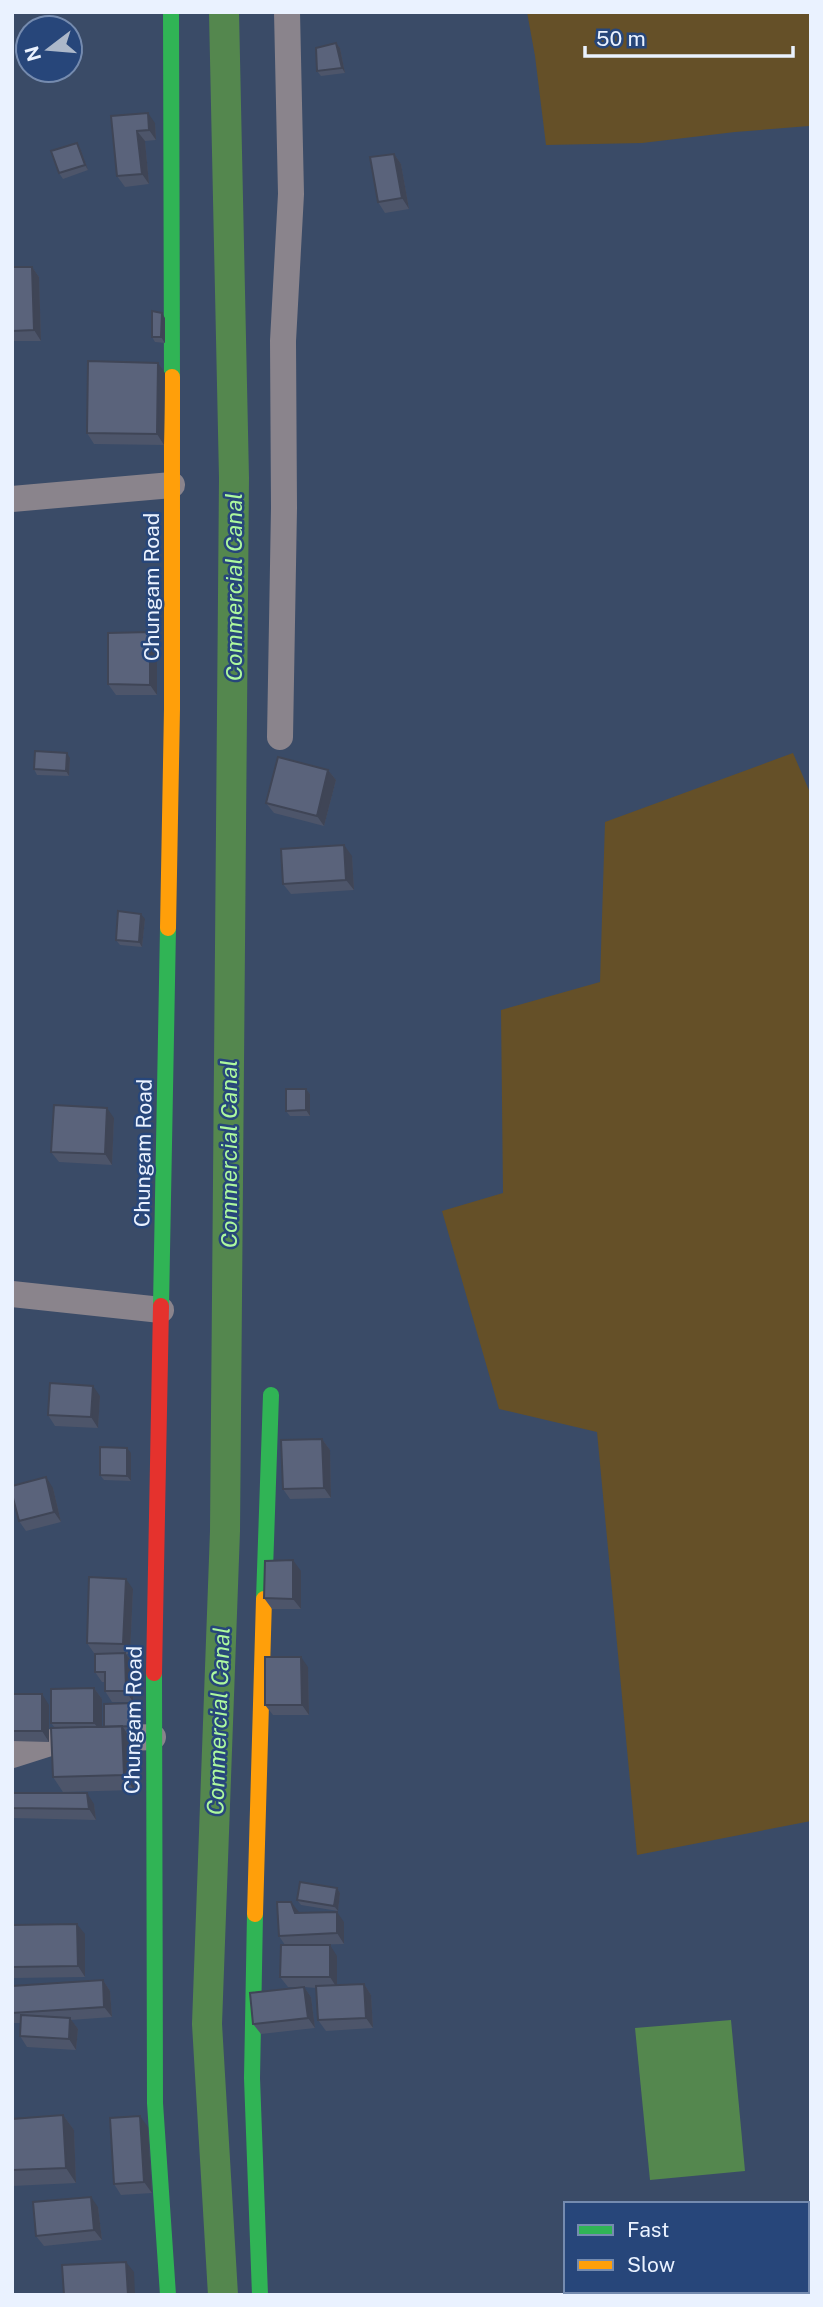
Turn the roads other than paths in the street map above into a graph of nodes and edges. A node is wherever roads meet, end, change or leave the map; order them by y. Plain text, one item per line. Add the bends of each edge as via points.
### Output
1 (171, 12) edge
2 (287, 12) edge
3 (172, 485) junction
4 (12, 499) edge
5 (280, 737) dead end
6 (12, 1294) edge
7 (161, 1310) junction
8 (271, 1395) dead end
9 (153, 1737) junction
10 (12, 1755) edge
11 (168, 2295) edge
12 (260, 2295) edge

1 - 3 main road, Chungam Road
2 - 5 street via 291,194 283,341
3 - 4 street
3 - 7 main road, Chungam Road
6 - 7 street
7 - 9 main road, Chungam Road
8 - 12 main road via 252,2078
9 - 10 street via 56,1741
9 - 11 main road, Chungam Road via 155,2103

